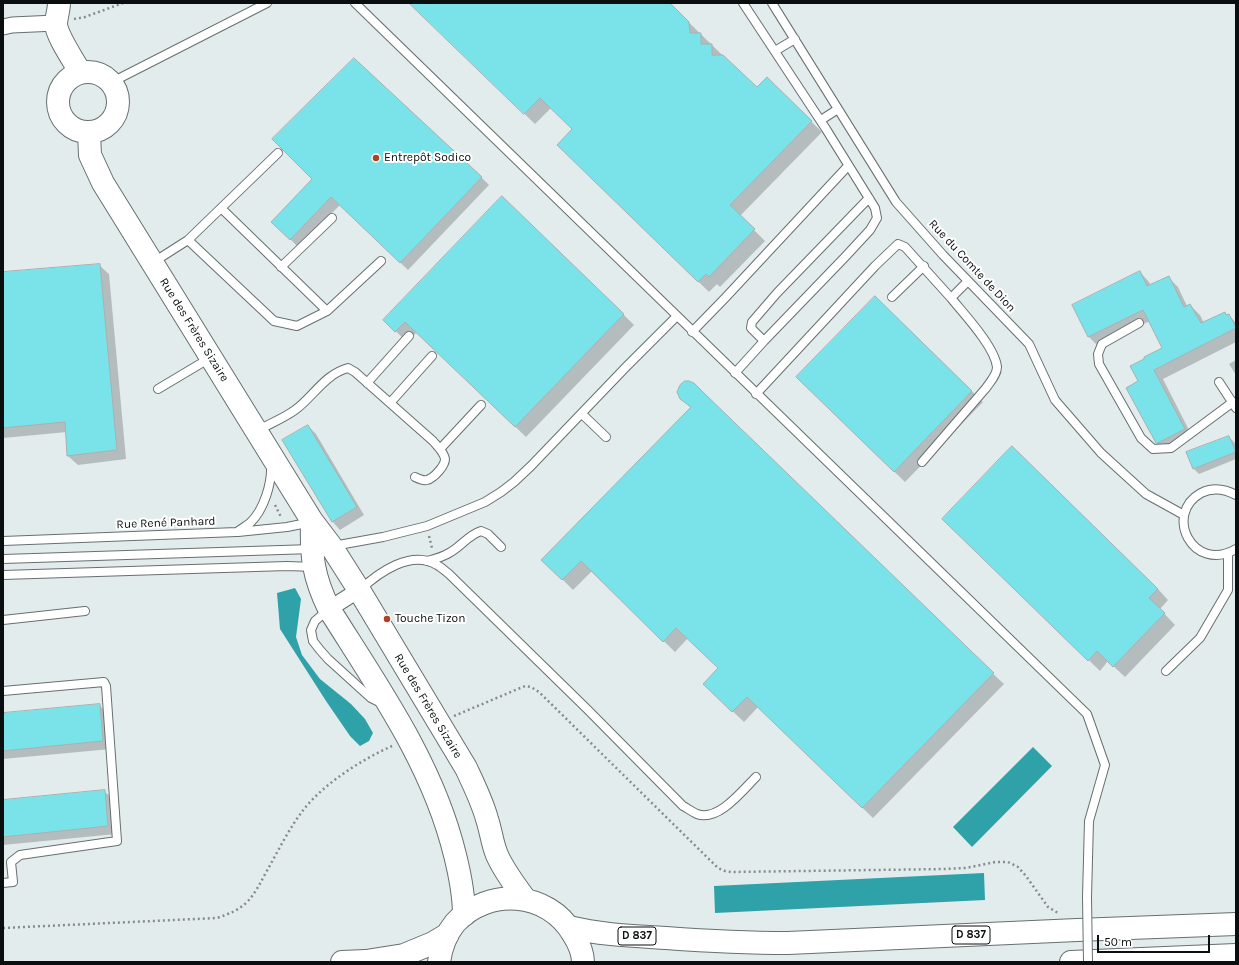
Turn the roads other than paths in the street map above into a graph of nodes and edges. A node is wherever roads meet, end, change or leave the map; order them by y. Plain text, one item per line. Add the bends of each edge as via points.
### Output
1 (267, 3) edge
2 (355, 3) edge
3 (743, 3) edge
4 (772, 3) edge
5 (57, 13) edge
6 (3, 27) edge
7 (794, 38) junction
8 (775, 51) junction
9 (80, 72) junction
10 (112, 82) junction
11 (838, 108) junction
12 (821, 120) junction
13 (89, 133) junction
14 (278, 153) dead end
15 (848, 166) junction
16 (869, 198) junction
17 (221, 208) junction
18 (332, 218) dead end
19 (188, 240) junction
20 (381, 261) dead end
21 (152, 262) junction
22 (924, 266) junction
23 (281, 267) junction
24 (968, 281) junction
25 (892, 297) dead end
26 (951, 298) junction
27 (327, 311) junction
28 (677, 316) junction
29 (1139, 323) dead end
30 (692, 332) junction
31 (409, 336) dead end
32 (764, 340) junction
33 (432, 356) dead end
34 (211, 357) junction
35 (735, 373) junction
36 (1219, 382) dead end
37 (367, 383) junction
38 (158, 389) dead end
39 (756, 394) junction
40 (390, 403) junction
41 (481, 405) dead end
42 (1234, 405) edge
43 (582, 414) junction
44 (256, 431) junction
45 (606, 437) dead end
46 (440, 449) junction
47 (270, 452) junction
48 (922, 462) dead end
49 (415, 477) dead end
50 (1236, 495) edge
51 (1184, 515) junction
52 (312, 521) junction
53 (237, 532) junction
54 (3, 541) edge
55 (501, 547) dead end
56 (1236, 549) edge
57 (320, 551) junction
58 (1228, 554) junction
59 (3, 559) edge
60 (431, 560) junction
61 (3, 575) edge
62 (359, 590) junction
63 (329, 609) junction
64 (85, 611) dead end
65 (3, 620) edge
66 (1166, 671) dead end
67 (3, 691) edge
68 (391, 707) junction
69 (756, 777) dead end
70 (3, 882) edge
71 (525, 899) junction
72 (464, 915) junction
73 (1236, 924) edge
74 (569, 927) junction
75 (448, 934) junction
76 (1236, 955) edge
77 (342, 962) edge
78 (439, 962) edge
79 (583, 962) edge
80 (1071, 962) edge
81 (1088, 962) edge

1 - 10 lane
2 - 28 lane
3 - 8 lane
4 - 7 lane, Rue du Comte de Dion
5 - 6 street
5 - 9 street via 58,33
7 - 8 lane
7 - 11 lane, Rue du Comte de Dion
8 - 12 lane
9 - 10 street via 92,71
9 - 13 street via 62,87 58,98 60,115 72,128
10 - 13 street via 119,98 117,115 106,128
11 - 12 lane
11 - 24 lane, Rue du Comte de Dion via 896,202
12 - 15 lane
13 - 21 street, Rue des Frères Sizaire via 90,155 103,183
14 - 17 lane
15 - 16 lane
15 - 30 lane
16 - 32 lane via 875,208 876,218 870,230
16 - 32 lane via 752,322 751,328
17 - 19 lane
17 - 23 lane
18 - 23 lane
19 - 21 lane
19 - 27 lane via 274,321 297,326
20 - 27 lane
21 - 34 street, Rue des Frères Sizaire
22 - 25 lane
22 - 26 lane
22 - 39 lane via 905,247 898,244
23 - 27 lane
24 - 26 lane
24 - 51 lane, Rue du Comte de Dion via 1029,344 1055,400 1101,453 1146,494
26 - 48 lane via 985,340 997,367 994,378
28 - 30 lane
28 - 43 lane
29 - 42 lane via 1102,344 1098,354 1099,364 1141,438 1153,449 1171,448
30 - 35 lane
31 - 37 lane
32 - 35 lane
33 - 40 lane
34 - 38 lane
34 - 44 street, Rue des Frères Sizaire
35 - 39 lane
36 - 42 lane
37 - 40 lane
37 - 44 lane via 348,368 340,370 294,411
39 - 81 lane, bridge via 1087,714 1105,765 1089,822
40 - 46 lane
41 - 46 lane
43 - 45 lane
43 - 57 lane via 514,482 485,502 427,526
44 - 47 street, Rue des Frères Sizaire
46 - 49 lane via 445,457 444,464 428,480
47 - 52 street, Rue des Frères Sizaire
47 - 53 lane via 272,473 268,492 251,522
50 - 51 lane via 1218,489 1206,490 1188,504
51 - 58 lane via 1186,535 1191,544 1208,555
52 - 53 lane, Rue René Panhard via 287,527
52 - 57 street
53 - 54 lane, Rue René Panhard
55 - 60 lane via 488,534 481,531 450,553
56 - 58 lane
57 - 59 lane
57 - 61 lane via 287,566
57 - 62 street, Rue des Frères Sizaire
57 - 63 street via 320,591
58 - 66 lane via 1228,590 1200,638
60 - 62 lane via 401,563 375,576
60 - 69 lane via 449,574 683,806 698,814 713,814 724,808
62 - 63 street
62 - 71 street, Rue des Frères Sizaire via 466,768 488,821 497,855
63 - 68 street
63 - 68 lane via 315,621 311,630 313,641 328,659 371,698
64 - 65 lane
67 - 70 lane via 104,682 111,740 117,840 20,856 11,862 12,882
68 - 72 street via 434,790 451,837 462,883
71 - 72 street via 503,898 483,904
71 - 74 street via 557,914
72 - 75 street
73 - 74 street, D 837 via 788,943 648,937
74 - 79 street via 578,942
75 - 77 street via 404,956
75 - 78 street via 440,950
76 - 80 street

